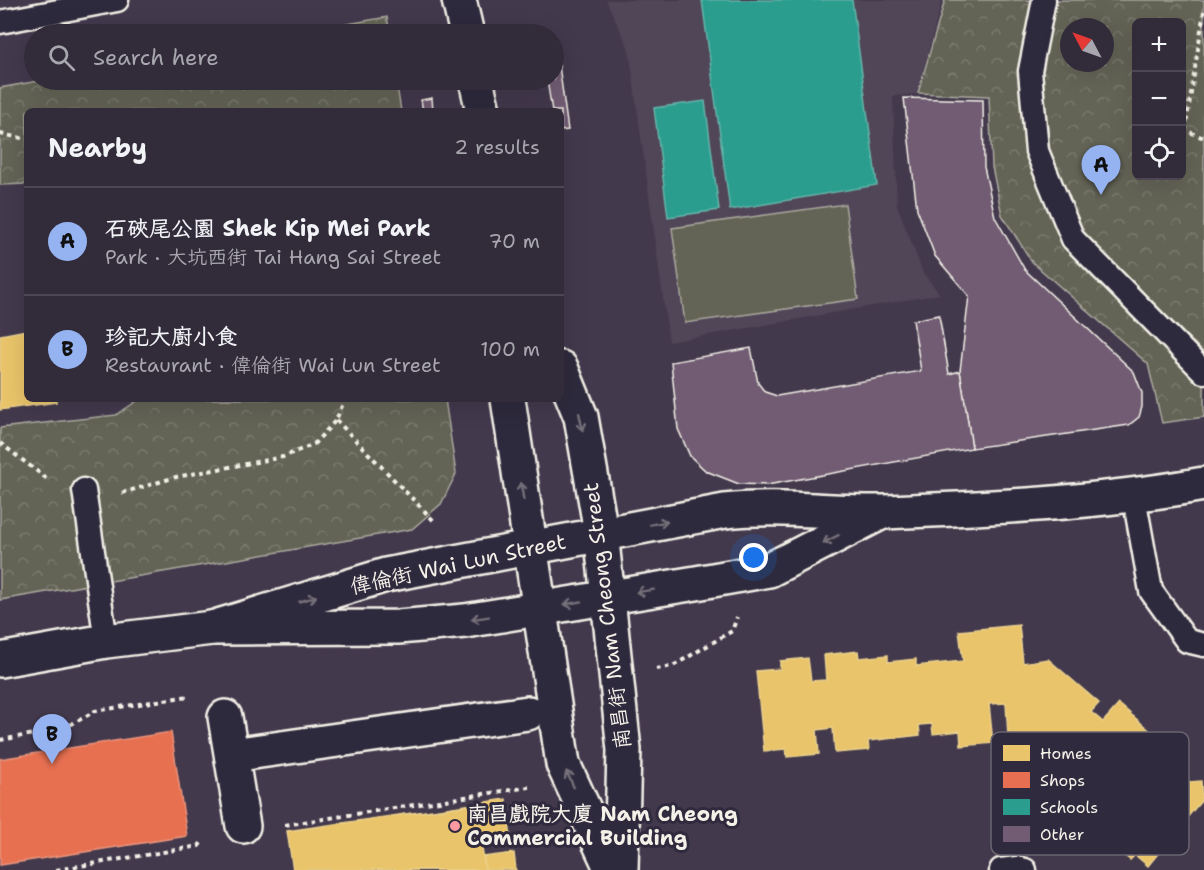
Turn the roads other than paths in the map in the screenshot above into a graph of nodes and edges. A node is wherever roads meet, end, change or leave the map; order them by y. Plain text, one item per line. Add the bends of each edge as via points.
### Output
1 (117, 0) edge
2 (459, 0) edge
3 (1044, 0) edge
4 (0, 22) edge
5 (464, 24) edge
6 (478, 90) edge
7 (482, 108) edge
8 (1204, 372) edge
9 (564, 375) edge
10 (508, 402) edge
11 (1204, 484) edge
12 (84, 490) dead end
13 (1134, 497) junction
14 (883, 512) junction
15 (601, 532) junction
16 (532, 548) junction
17 (609, 597) junction
18 (538, 609) junction
19 (212, 628) junction
20 (106, 641) junction
21 (1204, 645) edge
22 (0, 660) edge
23 (528, 713) dead end
24 (225, 717) dead end
25 (232, 755) junction
26 (242, 822) road end
27 (612, 870) edge
28 (621, 870) edge
29 (1001, 870) edge
30 (1025, 870) edge

1 - 4 lane
2 - 5 street
3 - 8 lane via 1030,70 1037,151 1073,239
6 - 7 street
9 -> 15 street, 南昌街 Nam Cheong Street via 581,417
16 -> 10 street
11 - 13 street, 偉倫街 Wai Lun Street
12 - 20 lane
13 - 14 street, 偉倫街 Wai Lun Street
13 - 21 lane via 1151,591 1187,641
15 -> 14 street, 偉倫街 Wai Lun Street via 760,507
14 -> 17 street, 偉倫街 Wai Lun Street via 769,570
15 - 16 street, 偉倫街 Wai Lun Street
15 - 17 street, 南昌街 Nam Cheong Street
16 - 18 street
19 -> 16 street, 偉倫街 Wai Lun Street via 386,575
17 -> 18 street, 偉倫街 Wai Lun Street
17 - 28 street, 南昌街 Nam Cheong Street via 624,750
18 -> 19 street, 偉倫街 Wai Lun Street via 398,627
27 -> 18 street via 563,764
19 - 20 street, 偉倫街 Wai Lun Street
20 - 22 street, 偉倫街 Wai Lun Street
23 - 25 street
24 - 25 street
25 - 26 street
29 - 30 lane

